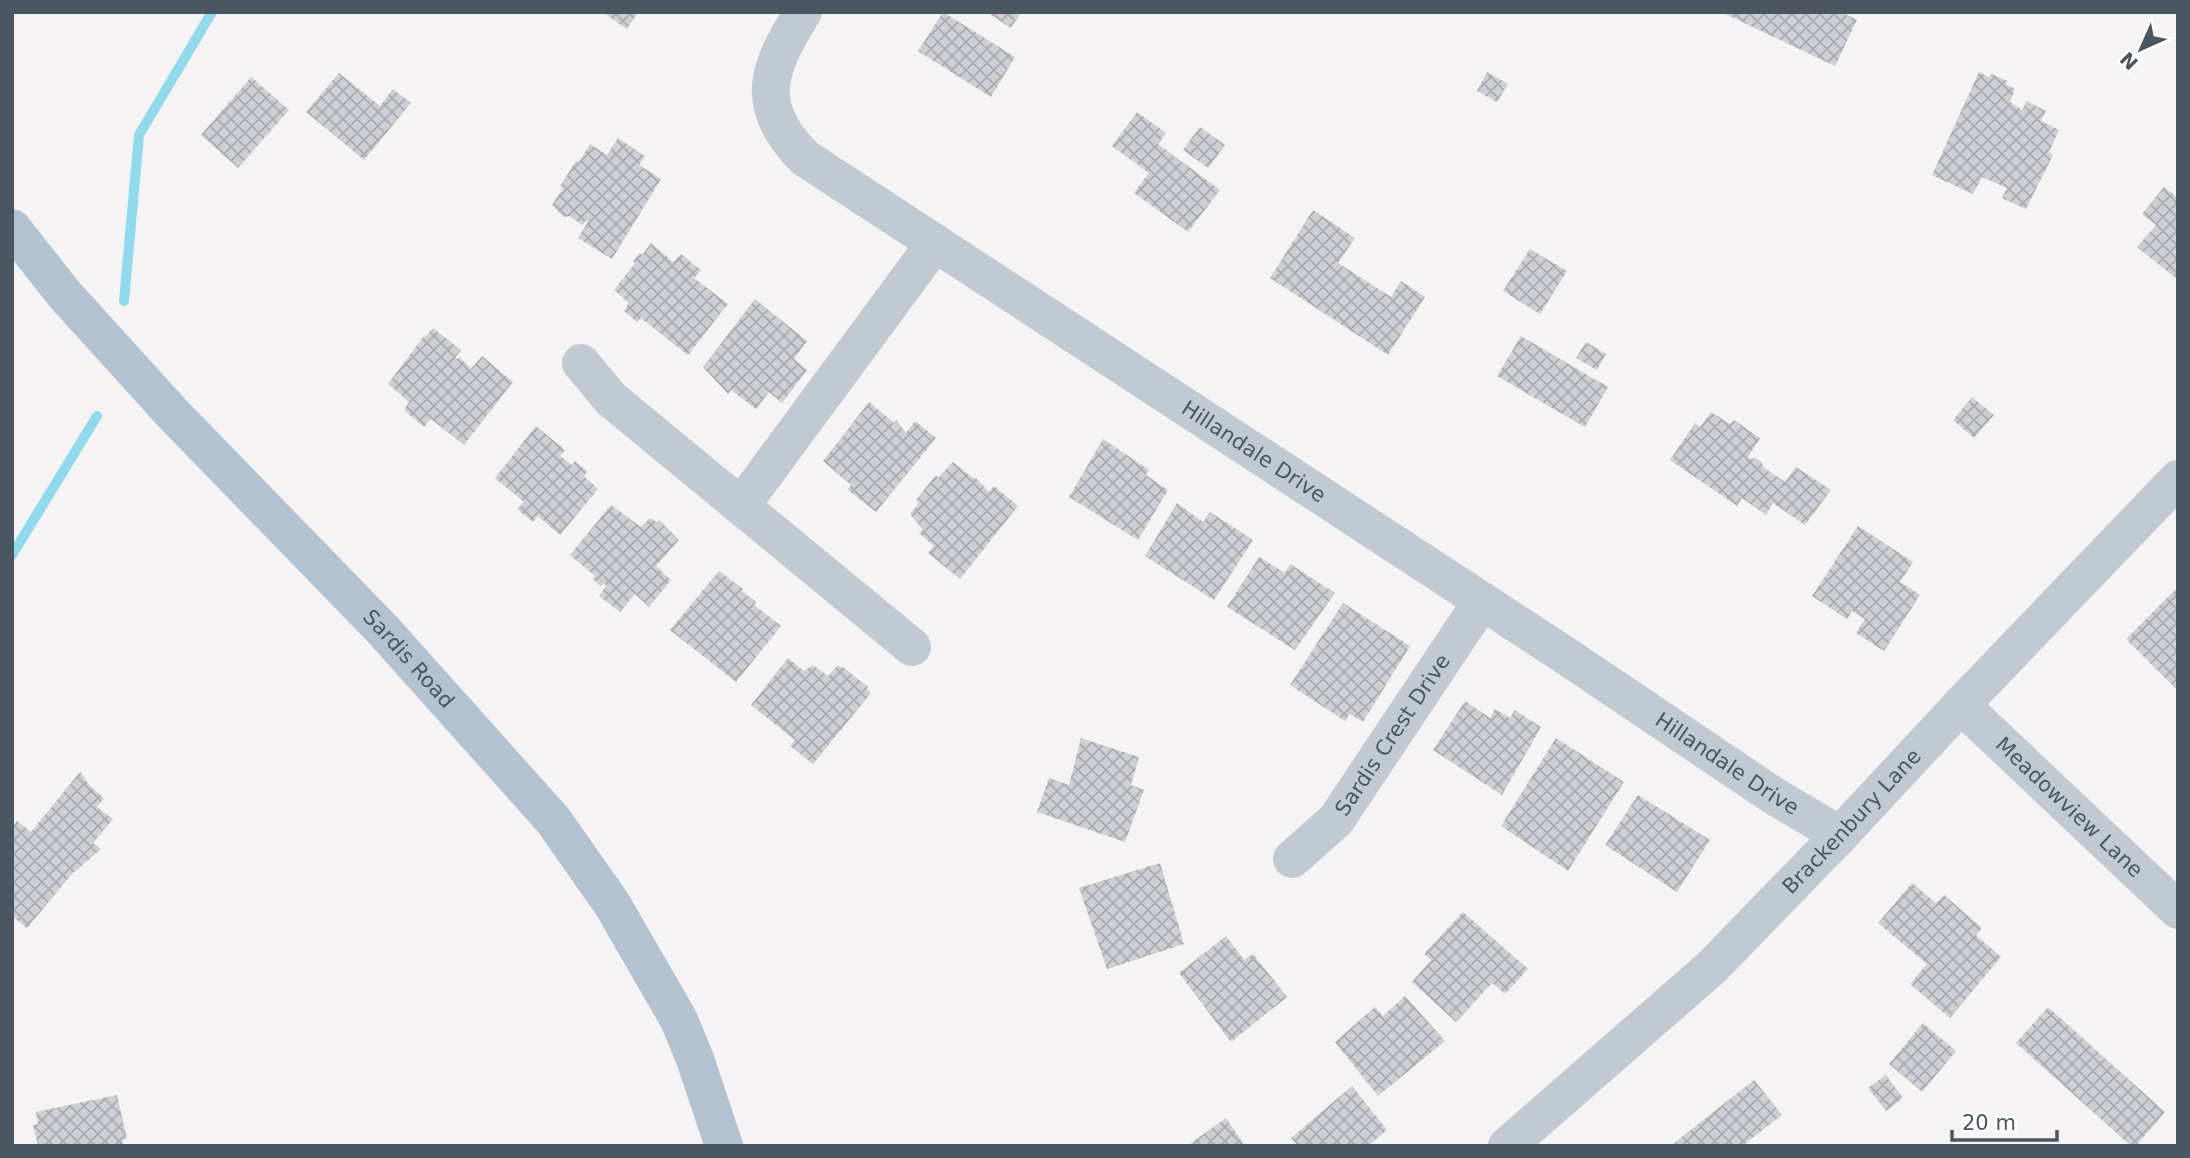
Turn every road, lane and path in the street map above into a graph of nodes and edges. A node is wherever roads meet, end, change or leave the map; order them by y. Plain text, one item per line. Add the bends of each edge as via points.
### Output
1 (803, 12) edge
2 (12, 228) edge
3 (935, 243) junction
4 (581, 363) dead end
5 (2178, 479) edge
6 (741, 506) junction
7 (1482, 601) junction
8 (912, 647) dead end
9 (1961, 705) junction
10 (1840, 835) junction
11 (1292, 859) dead end
12 (2178, 910) edge
13 (724, 1146) edge
14 (1507, 1146) edge

1 - 3 street, Hillandale Drive via 774,64 772,102 781,128 805,158
2 - 13 main road, Sardis Road via 65,295 173,414 383,630 553,820 612,904 679,1020
3 - 6 street
3 - 7 street, Hillandale Drive
4 - 6 street via 611,399
5 - 9 street, Brackenbury Lane
6 - 8 street
7 - 10 street, Hillandale Drive
7 - 11 street, Sardis Crest Drive via 1336,820
9 - 10 street, Brackenbury Lane
9 - 12 street, Meadowview Lane
10 - 14 street, Brackenbury Lane via 1712,967

